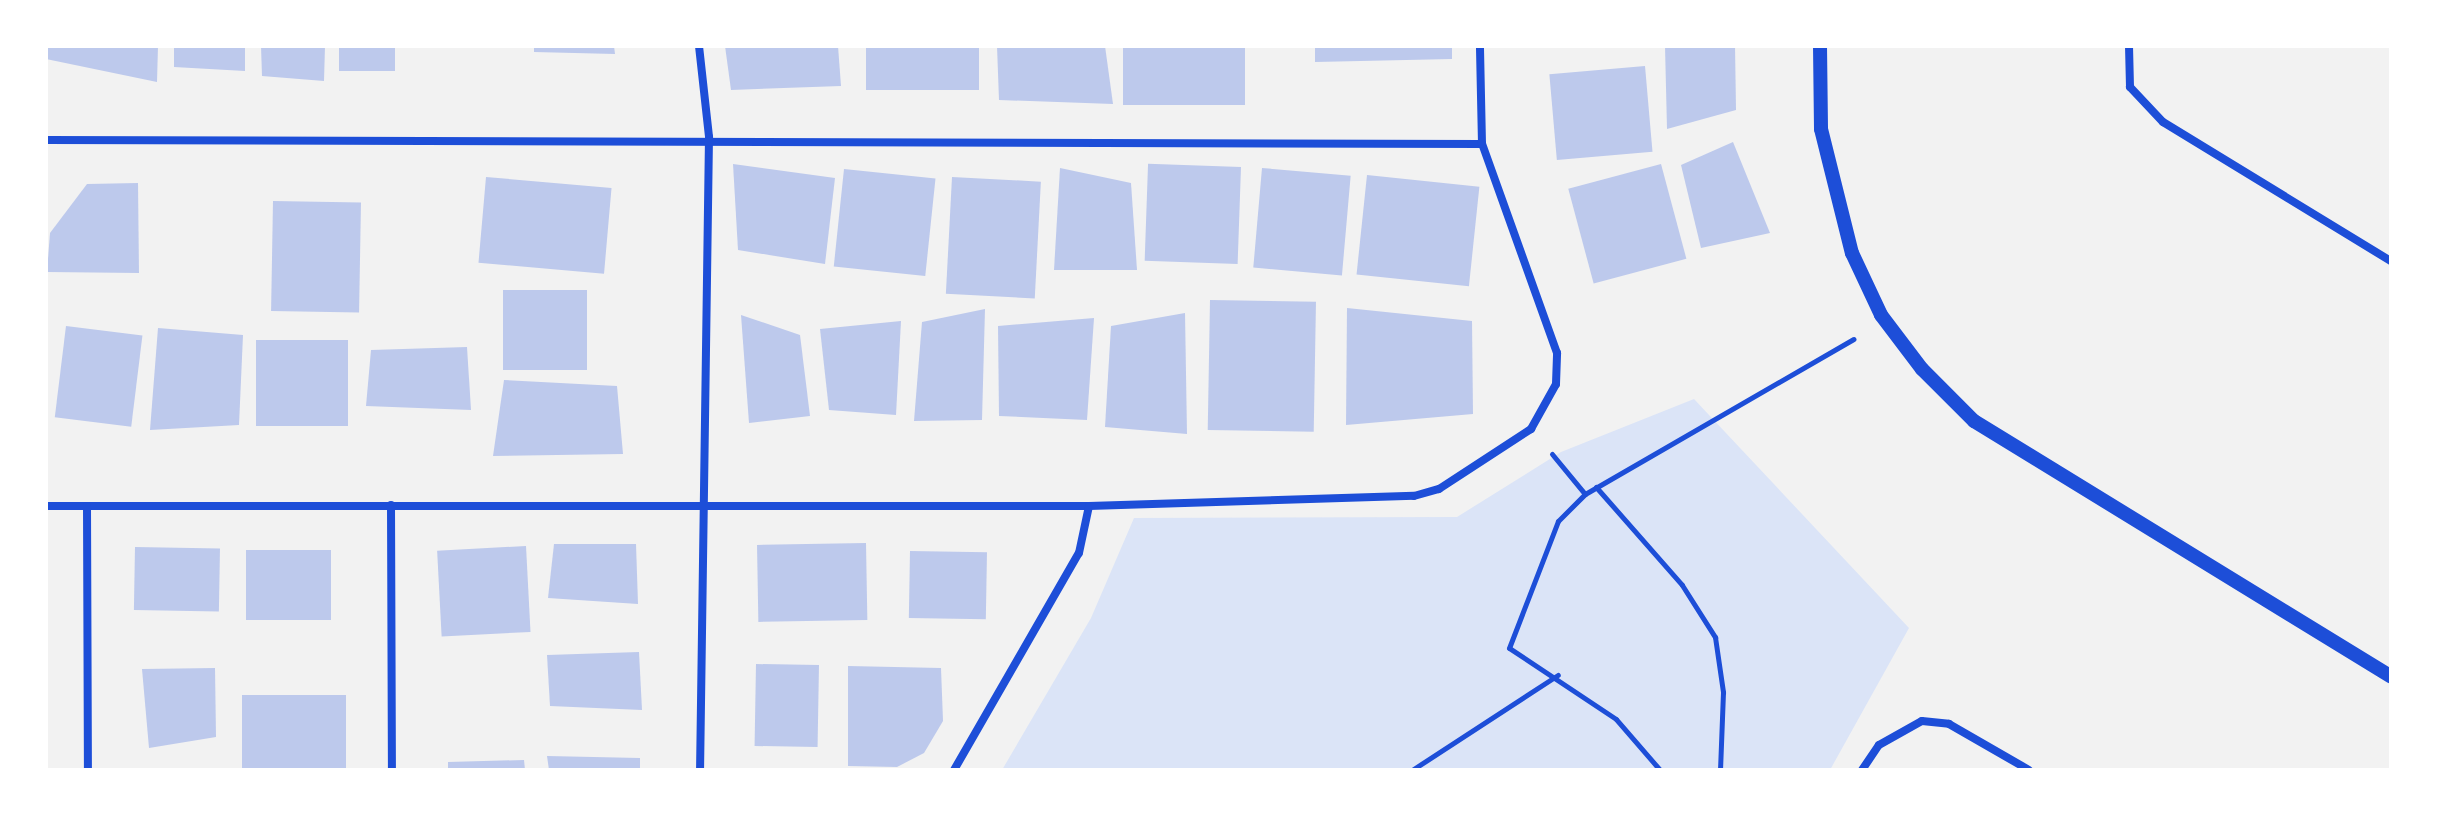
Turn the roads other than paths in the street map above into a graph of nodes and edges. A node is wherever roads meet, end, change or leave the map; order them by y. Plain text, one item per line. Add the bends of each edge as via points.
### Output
1 (699, 46) edge
2 (1480, 46) edge
3 (1820, 46) edge
4 (2129, 46) edge
5 (709, 137) junction
6 (46, 140) edge
7 (1482, 144) junction
8 (2391, 261) edge
9 (391, 505) junction
10 (46, 506) edge
11 (87, 506) junction
12 (1089, 506) junction
13 (701, 507) junction
14 (2391, 677) edge
15 (88, 770) edge
16 (392, 770) edge
17 (700, 770) edge
18 (954, 770) edge
19 (1862, 770) edge
20 (2029, 770) edge

1 - 5 street
2 - 7 street
3 - 14 street via 1821,129 1852,253 1881,315 1922,369 1974,421
4 - 8 street via 2130,87 2163,122
5 - 6 street
5 - 7 street
5 - 13 street
7 - 12 street via 1557,353 1556,384 1531,429 1439,489 1414,496
9 - 11 street
9 - 13 street
9 - 16 street
10 - 11 street
11 - 15 street
12 - 13 street
12 - 18 street via 1079,553
13 - 17 street
19 - 20 street via 1879,745 1922,721 1949,724

